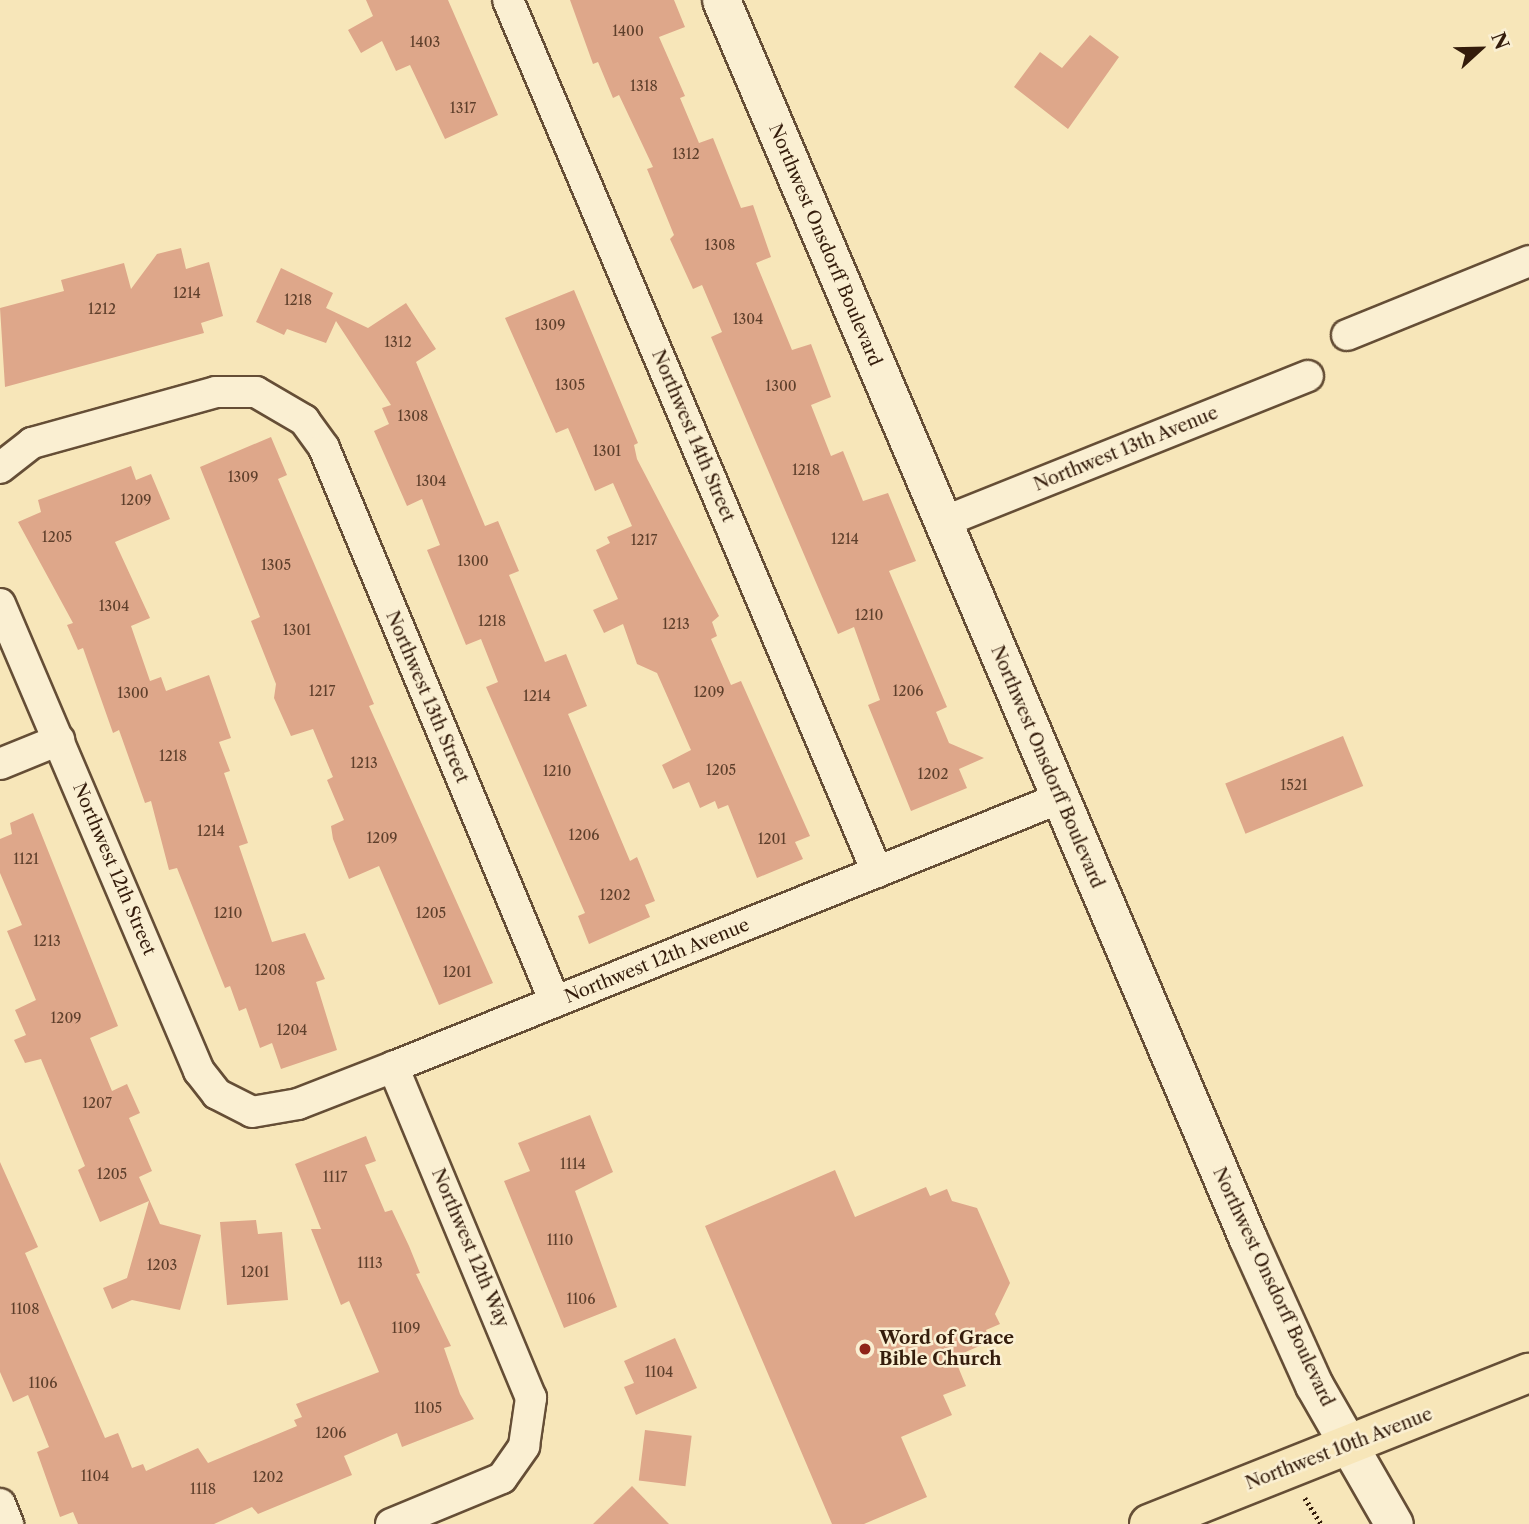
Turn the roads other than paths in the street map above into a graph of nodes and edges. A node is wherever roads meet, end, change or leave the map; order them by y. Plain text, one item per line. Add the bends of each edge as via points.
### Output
1 (508, 0) edge
2 (721, 0) edge
3 (1529, 261) edge
4 (1347, 335) dead end
5 (1308, 376) dead end
6 (0, 468) edge
7 (943, 522) junction
8 (0, 604) edge
9 (59, 740) junction
10 (0, 764) edge
11 (1060, 798) junction
12 (877, 872) junction
13 (555, 1002) junction
14 (393, 1067) junction
15 (252, 1112) joint
16 (1529, 1373) edge
17 (1348, 1444) junction
18 (0, 1504) edge
19 (8, 1524) edge
20 (391, 1524) edge
21 (1149, 1524) edge
22 (1394, 1524) edge

1 - 12 street, Northwest 14th Street
2 - 7 street, Northwest Onsdorff Boulevard
3 - 4 street
5 - 7 street, Northwest 13th Avenue
6 - 13 street, Northwest 13th Street via 40,441 216,392 256,392 283,403 324,448
7 - 11 street, Northwest Onsdorff Boulevard
8 - 9 street, Northwest 12th Street
9 - 10 street
9 - 15 street, Northwest 12th Street via 199,1071 217,1094
11 - 12 street, Northwest 12th Avenue
11 - 17 street, Northwest Onsdorff Boulevard via 1248,1239 1314,1385
12 - 13 street, Northwest 12th Avenue
13 - 14 street, Northwest 12th Avenue
14 - 15 street, Northwest 12th Avenue via 298,1104
14 - 20 street, Northwest 12th Way via 526,1379 528,1432 502,1478
16 - 17 main road, Northwest 10th Avenue
17 - 21 main road, Northwest 10th Avenue
17 - 22 street, Northwest Onsdorff Boulevard
18 - 19 street

